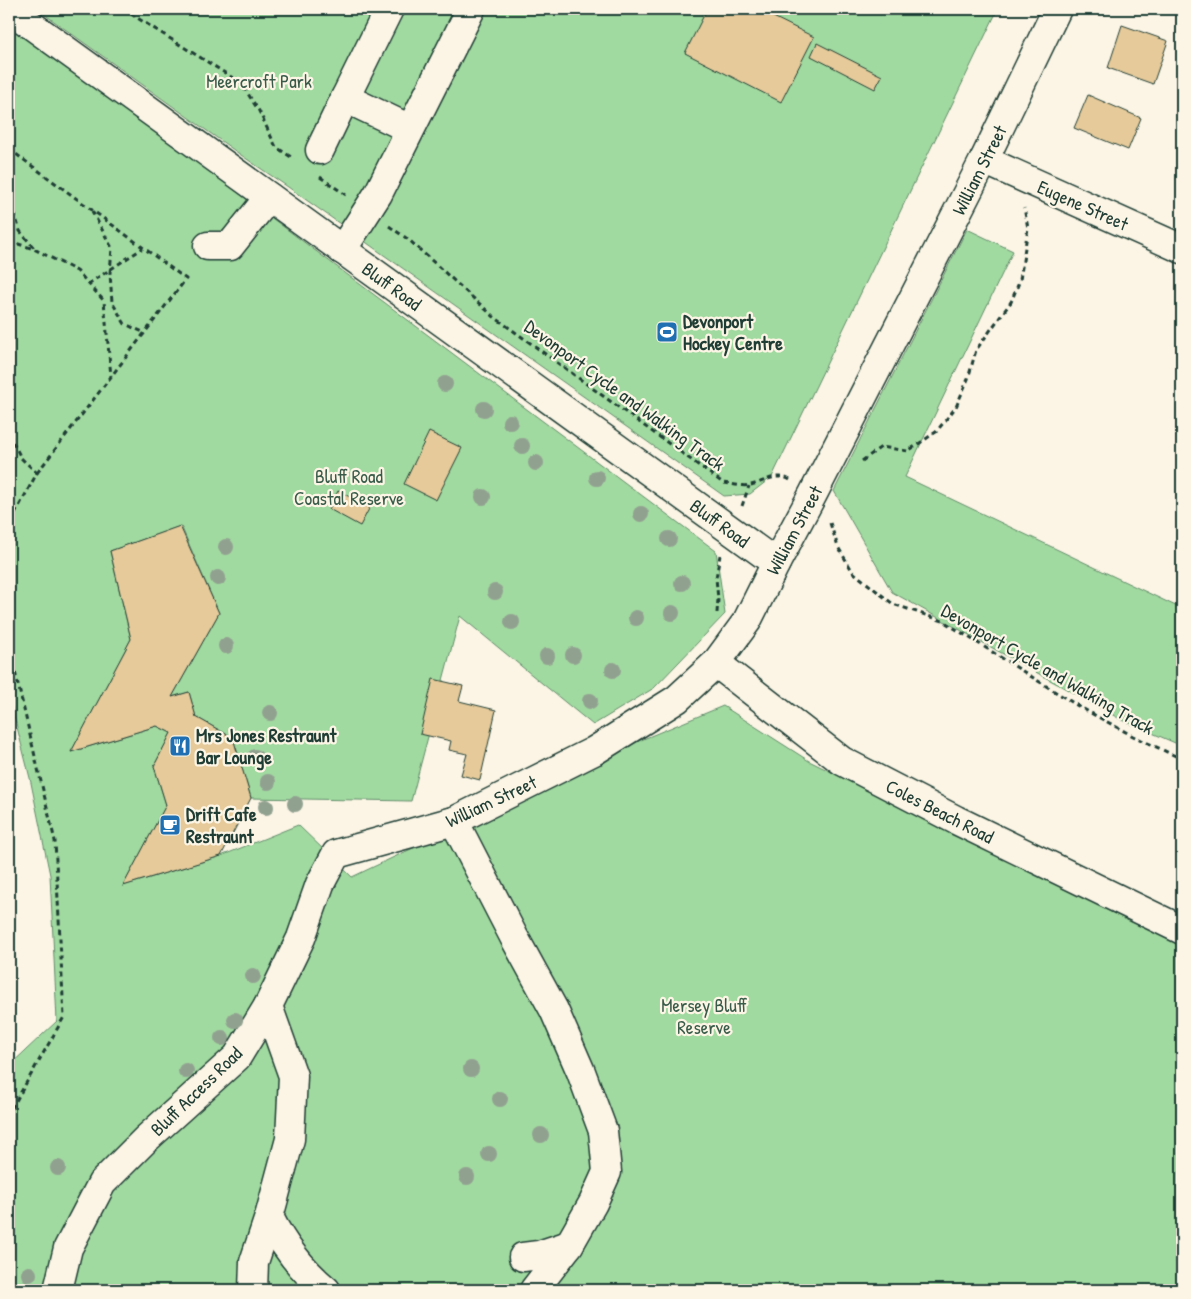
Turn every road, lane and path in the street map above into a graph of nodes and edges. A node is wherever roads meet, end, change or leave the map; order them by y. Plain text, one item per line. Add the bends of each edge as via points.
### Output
1 (9, 9) edge
2 (123, 9) edge
3 (389, 9) edge
4 (471, 9) edge
5 (1057, 9) edge
6 (345, 98) junction
7 (410, 129) junction
8 (9, 149) edge
9 (984, 160) junction
10 (310, 161) junction
11 (1018, 175) junction
12 (9, 195) edge
13 (269, 198) junction
14 (91, 209) junction
15 (368, 210) junction
16 (9, 242) edge
17 (208, 246) dead end
18 (143, 248) junction
19 (34, 249) junction
20 (342, 250) junction
21 (1182, 250) edge
22 (110, 269) junction
23 (88, 284) junction
24 (145, 333) junction
25 (111, 377) junction
26 (9, 434) edge
27 (859, 464) dead end
28 (37, 474) junction
29 (749, 486) junction
30 (813, 494) junction
31 (9, 524) edge
32 (733, 532) junction
33 (776, 563) junction
34 (716, 615) dead end
35 (9, 646) edge
36 (716, 663) junction
37 (1182, 759) edge
38 (454, 821) junction
39 (336, 854) joint
40 (1182, 930) edge
41 (268, 1006) junction
42 (9, 1113) edge
43 (269, 1217) junction
44 (569, 1244) junction
45 (523, 1257) dead end
46 (254, 1262) junction
47 (58, 1290) edge
48 (240, 1290) edge
49 (253, 1290) edge
50 (326, 1290) edge
51 (534, 1290) edge

1 - 13 street, Bluff Road
2 - 10 path, Devonport Cycle and Walking Track via 241,83 259,111 276,148
3 - 6 street
4 - 7 street
5 - 9 street, William Street
6 - 7 street
6 - 10 street
7 - 15 street
8 - 14 path
9 - 11 street, Eugene Street
9 - 30 street, William Street
10 - 15 path, Devonport Cycle and Walking Track
11 - 21 street, Eugene Street
11 - 27 path via 1028,228 1020,280 1012,302 976,350 956,407 936,432 908,451 881,447
12 - 19 path via 20,231
13 - 17 street via 230,246
13 - 20 street, Bluff Road
14 - 18 path
14 - 22 path via 112,248
15 - 20 street
15 - 29 path, Devonport Cycle and Walking Track via 409,240 493,316 723,483
16 - 19 path
18 - 22 path
18 - 24 path via 186,280
19 - 23 path via 77,271
20 - 32 street, Bluff Road
22 - 23 path
22 - 24 path via 112,302 125,324
23 - 25 path via 104,301
24 - 25 path
25 - 28 path
26 - 28 path via 21,458
28 - 31 path
29 - 30 path, Devonport Cycle and Walking Track via 785,477
29 - 32 path
30 - 33 street, William Street
30 - 37 path, Devonport Cycle and Walking Track via 833,507 830,524 838,547 853,572 893,604 943,621 1078,706
32 - 33 street, Bluff Road
32 - 34 path via 720,556 716,578
33 - 36 street, William Street via 747,621
35 - 42 path via 55,841 64,1017
36 - 38 street, William Street via 678,699 594,752
36 - 40 street, Coles Beach Road via 842,761
38 - 39 street, William Street
38 - 44 street via 554,1010 603,1131 608,1172
39 - 41 street, Bluff Access Road
41 - 43 street via 293,1076 290,1139
41 - 47 street, Bluff Access Road via 237,1057 102,1183 68,1248
43 - 46 street
43 - 50 street via 278,1236 308,1274
44 - 45 street
44 - 51 street
46 - 48 street
46 - 49 street

